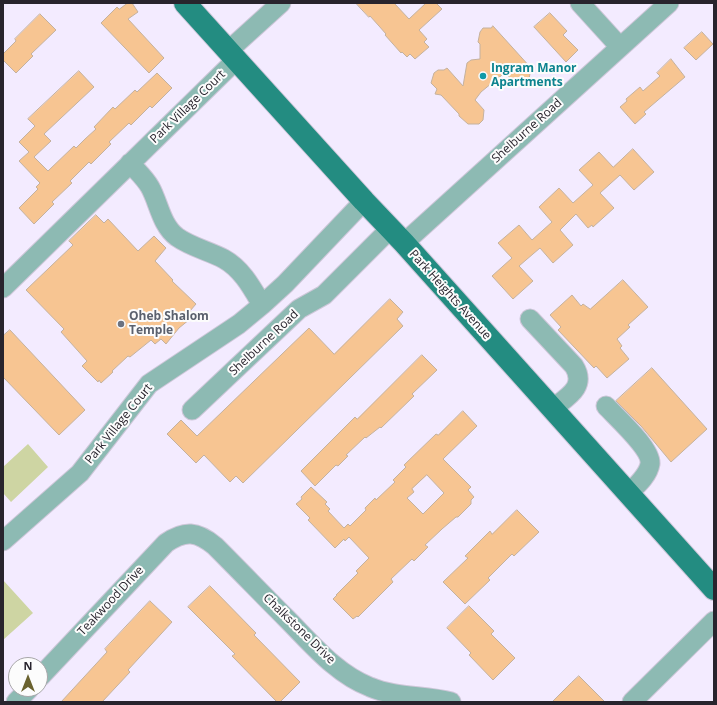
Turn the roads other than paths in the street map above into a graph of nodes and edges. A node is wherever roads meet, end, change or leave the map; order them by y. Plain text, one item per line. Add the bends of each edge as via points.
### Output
1 (185, 3) edge
2 (281, 3) edge
3 (580, 3) edge
4 (669, 3) edge
5 (620, 47) junction
6 (232, 56) junction
7 (130, 163) junction
8 (364, 201) junction
9 (397, 236) junction
10 (3, 288) edge
11 (262, 305) junction
12 (530, 319) dead end
13 (606, 406) dead end
14 (552, 409) junction
15 (192, 410) dead end
16 (628, 494) junction
17 (186, 534) joint
18 (3, 541) edge
19 (714, 589) edge
20 (714, 621) edge
21 (48, 668) edge
22 (451, 702) edge
23 (632, 702) edge

1 - 6 main road, Park Heights Avenue
2 - 6 street, Park Village Court
3 - 5 street
4 - 5 street, Shelburne Road
5 - 9 street, Shelburne Road
6 - 7 street, Park Village Court
6 - 8 main road, Park Heights Avenue
7 - 10 street, Park Village Court
7 - 11 street via 150,186 167,227 177,237 235,266
8 - 9 main road, Park Heights Avenue
8 - 11 street, Park Village Court
9 - 14 main road, Park Heights Avenue
9 - 15 street, Shelburne Road via 324,295 299,309
11 - 18 street, Park Village Court via 239,324 148,384 80,472
12 - 14 street via 579,374 577,386
13 - 16 street via 650,457 647,473
14 - 16 main road, Park Heights Avenue
16 - 19 main road, Park Heights Avenue
17 - 21 street, Teakwood Drive via 166,543
17 - 22 street, Chalkstone Drive via 198,534 207,539 320,652 359,682 384,691
20 - 23 street

